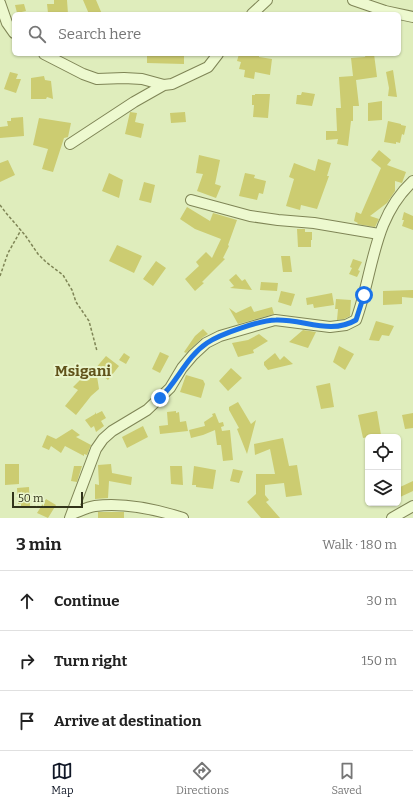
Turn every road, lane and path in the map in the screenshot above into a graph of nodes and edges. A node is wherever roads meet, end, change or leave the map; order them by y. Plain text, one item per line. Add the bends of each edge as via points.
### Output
1 (267, 0) edge
2 (354, 0) edge
3 (0, 3) edge
4 (254, 12) edge
5 (390, 12) edge
6 (401, 14) edge
7 (413, 17) edge
8 (12, 30) edge
9 (48, 56) edge
10 (216, 56) edge
11 (164, 85) junction
12 (70, 144) dead end
13 (413, 181) edge
14 (191, 200) dead end
15 (0, 205) edge
16 (21, 230) junction
17 (379, 234) junction
18 (0, 276) edge
19 (97, 351) dead end
20 (413, 506) edge
21 (71, 516) edge
22 (183, 518) edge
23 (392, 518) edge

1 - 4 street
2 - 5 street
3 - 8 street
6 - 7 street
9 - 11 street via 97,79 142,79
10 - 11 street via 208,67 172,84
11 - 12 street
13 - 17 street via 402,191
14 - 17 street via 250,216
15 - 16 path
16 - 18 path via 8,253
16 - 19 path via 38,254 63,274 76,302 89,321
17 - 21 street via 356,320 346,325 330,327 275,320 220,336 206,343 182,368 170,388 147,410 103,439 96,449
20 - 23 street
21 - 22 street via 94,506 118,504 139,506

